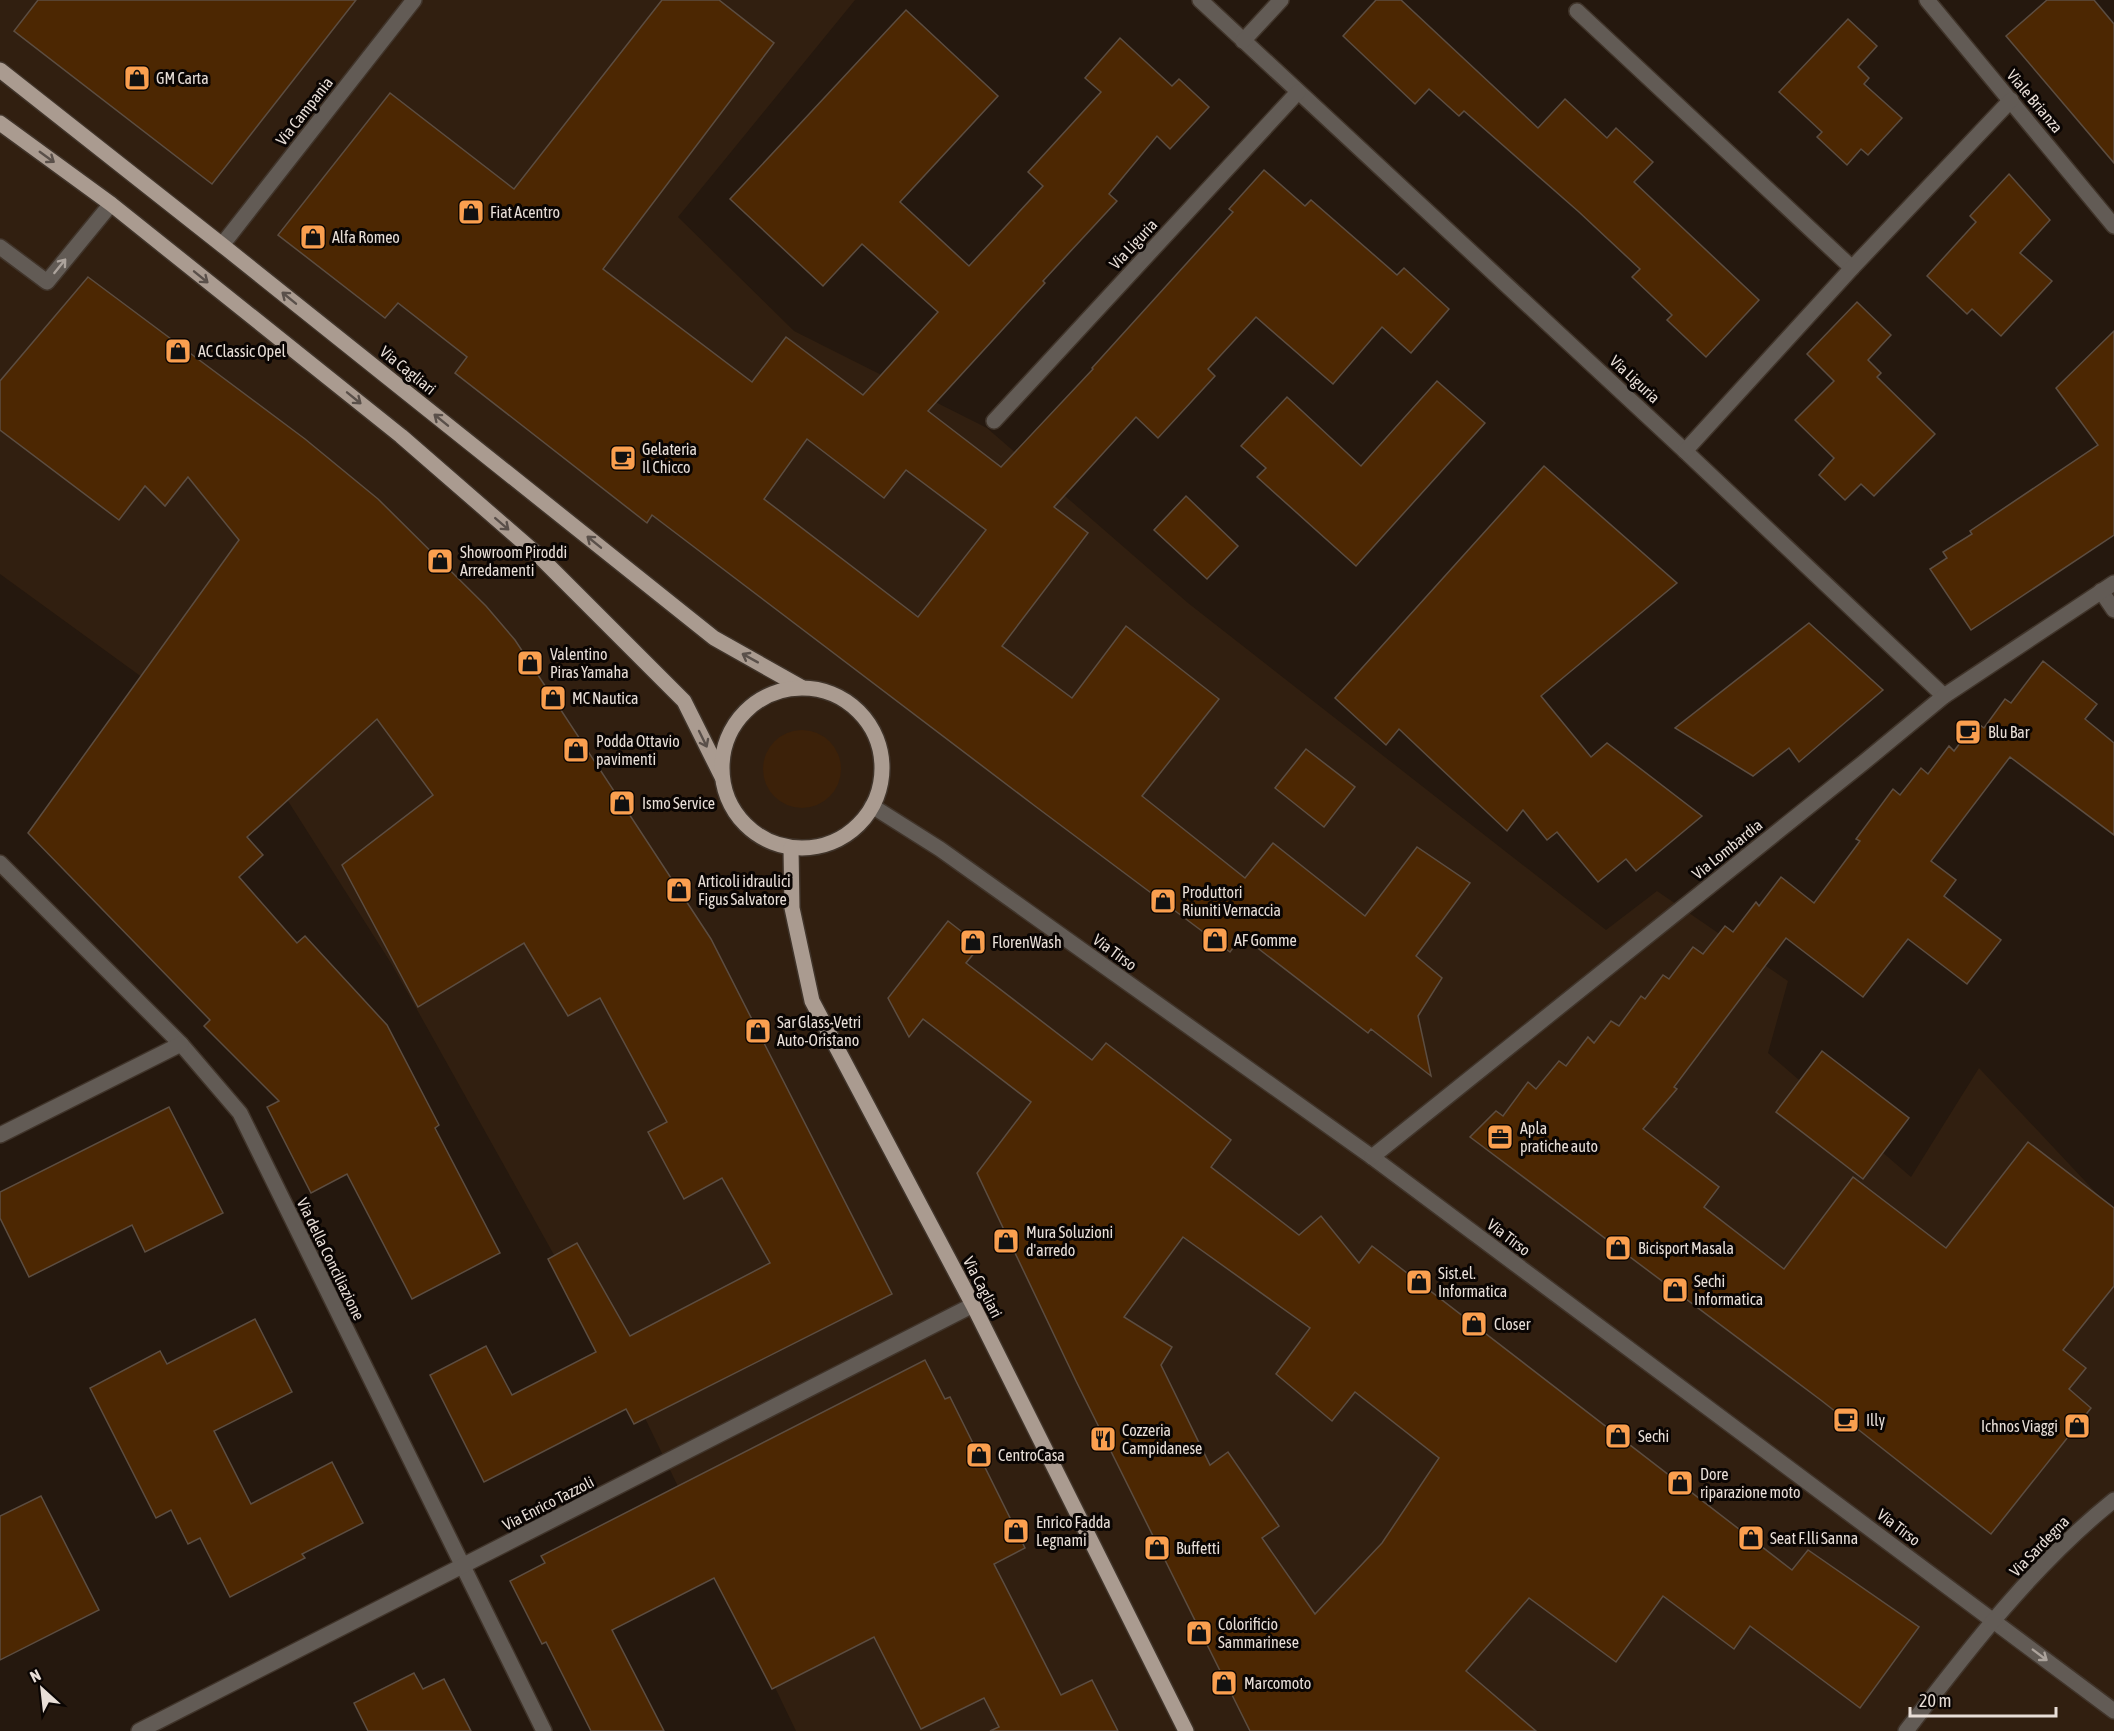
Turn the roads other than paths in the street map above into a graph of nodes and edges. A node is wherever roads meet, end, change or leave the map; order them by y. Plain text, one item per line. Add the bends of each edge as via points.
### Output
1 (414, 0) edge
2 (1200, 0) edge
3 (1281, 0) edge
4 (1927, 0) edge
5 (1577, 11) dead end
6 (1244, 40) junction
7 (0, 70) edge
8 (1298, 92) junction
9 (2011, 100) junction
10 (0, 123) edge
11 (111, 204) junction
12 (2114, 226) edge
13 (222, 245) junction
14 (0, 247) edge
15 (1852, 268) junction
16 (994, 421) dead end
17 (1685, 451) junction
18 (2108, 587) edge
19 (2114, 610) edge
20 (801, 687) junction
21 (1944, 696) junction
22 (722, 777) junction
23 (872, 806) junction
24 (791, 848) junction
25 (0, 863) edge
26 (181, 1044) junction
27 (0, 1135) edge
28 (1372, 1157) junction
29 (973, 1305) junction
30 (2114, 1500) edge
31 (463, 1567) junction
32 (1993, 1620) junction
33 (2114, 1711) edge
34 (139, 1731) edge
35 (544, 1731) edge
36 (1186, 1731) edge
37 (1906, 1731) edge

1 - 13 street, Via Campania
2 - 6 street, Via Liguria
3 - 6 street
4 - 9 street, Viale Brianza
5 - 15 street
6 - 8 street, Via Liguria
7 - 13 main road, Via Cagliari
8 - 16 street, Via Liguria
8 - 17 street, Via Liguria
9 - 12 street, Viale Brianza
9 - 15 street
10 -> 11 main road
14 -> 11 street via 47,282
11 -> 22 main road via 401,436 539,556 684,701
20 -> 13 main road, Via Cagliari via 714,638
15 - 17 street
17 - 21 street, Via Liguria
18 - 19 street
18 - 21 street, Via Lombardia
20 - 22 main road via 774,692 751,706 733,726 723,750
20 - 23 main road via 844,698 874,732 882,753 883,777
21 - 28 street, Via Lombardia
22 - 24 main road via 730,804 748,828
23 - 24 main road via 858,824 838,839 816,847
23 - 28 street, Via Tirso via 940,849
24 - 29 main road, Via Cagliari via 792,908 812,1001
25 - 26 street, Via della Conciliazione
26 - 27 street
26 - 31 street, Via della Conciliazione via 240,1113
28 - 32 street, Via Tirso
29 - 31 street, Via Enrico Tazzoli
29 - 36 main road, Via Cagliari
30 - 32 street, Via Sardegna via 2088,1521
31 - 34 street, Via Enrico Tazzoli
31 - 35 street, Via della Conciliazione
32 -> 33 street, Via Tirso
32 - 37 street, Via Sardegna

